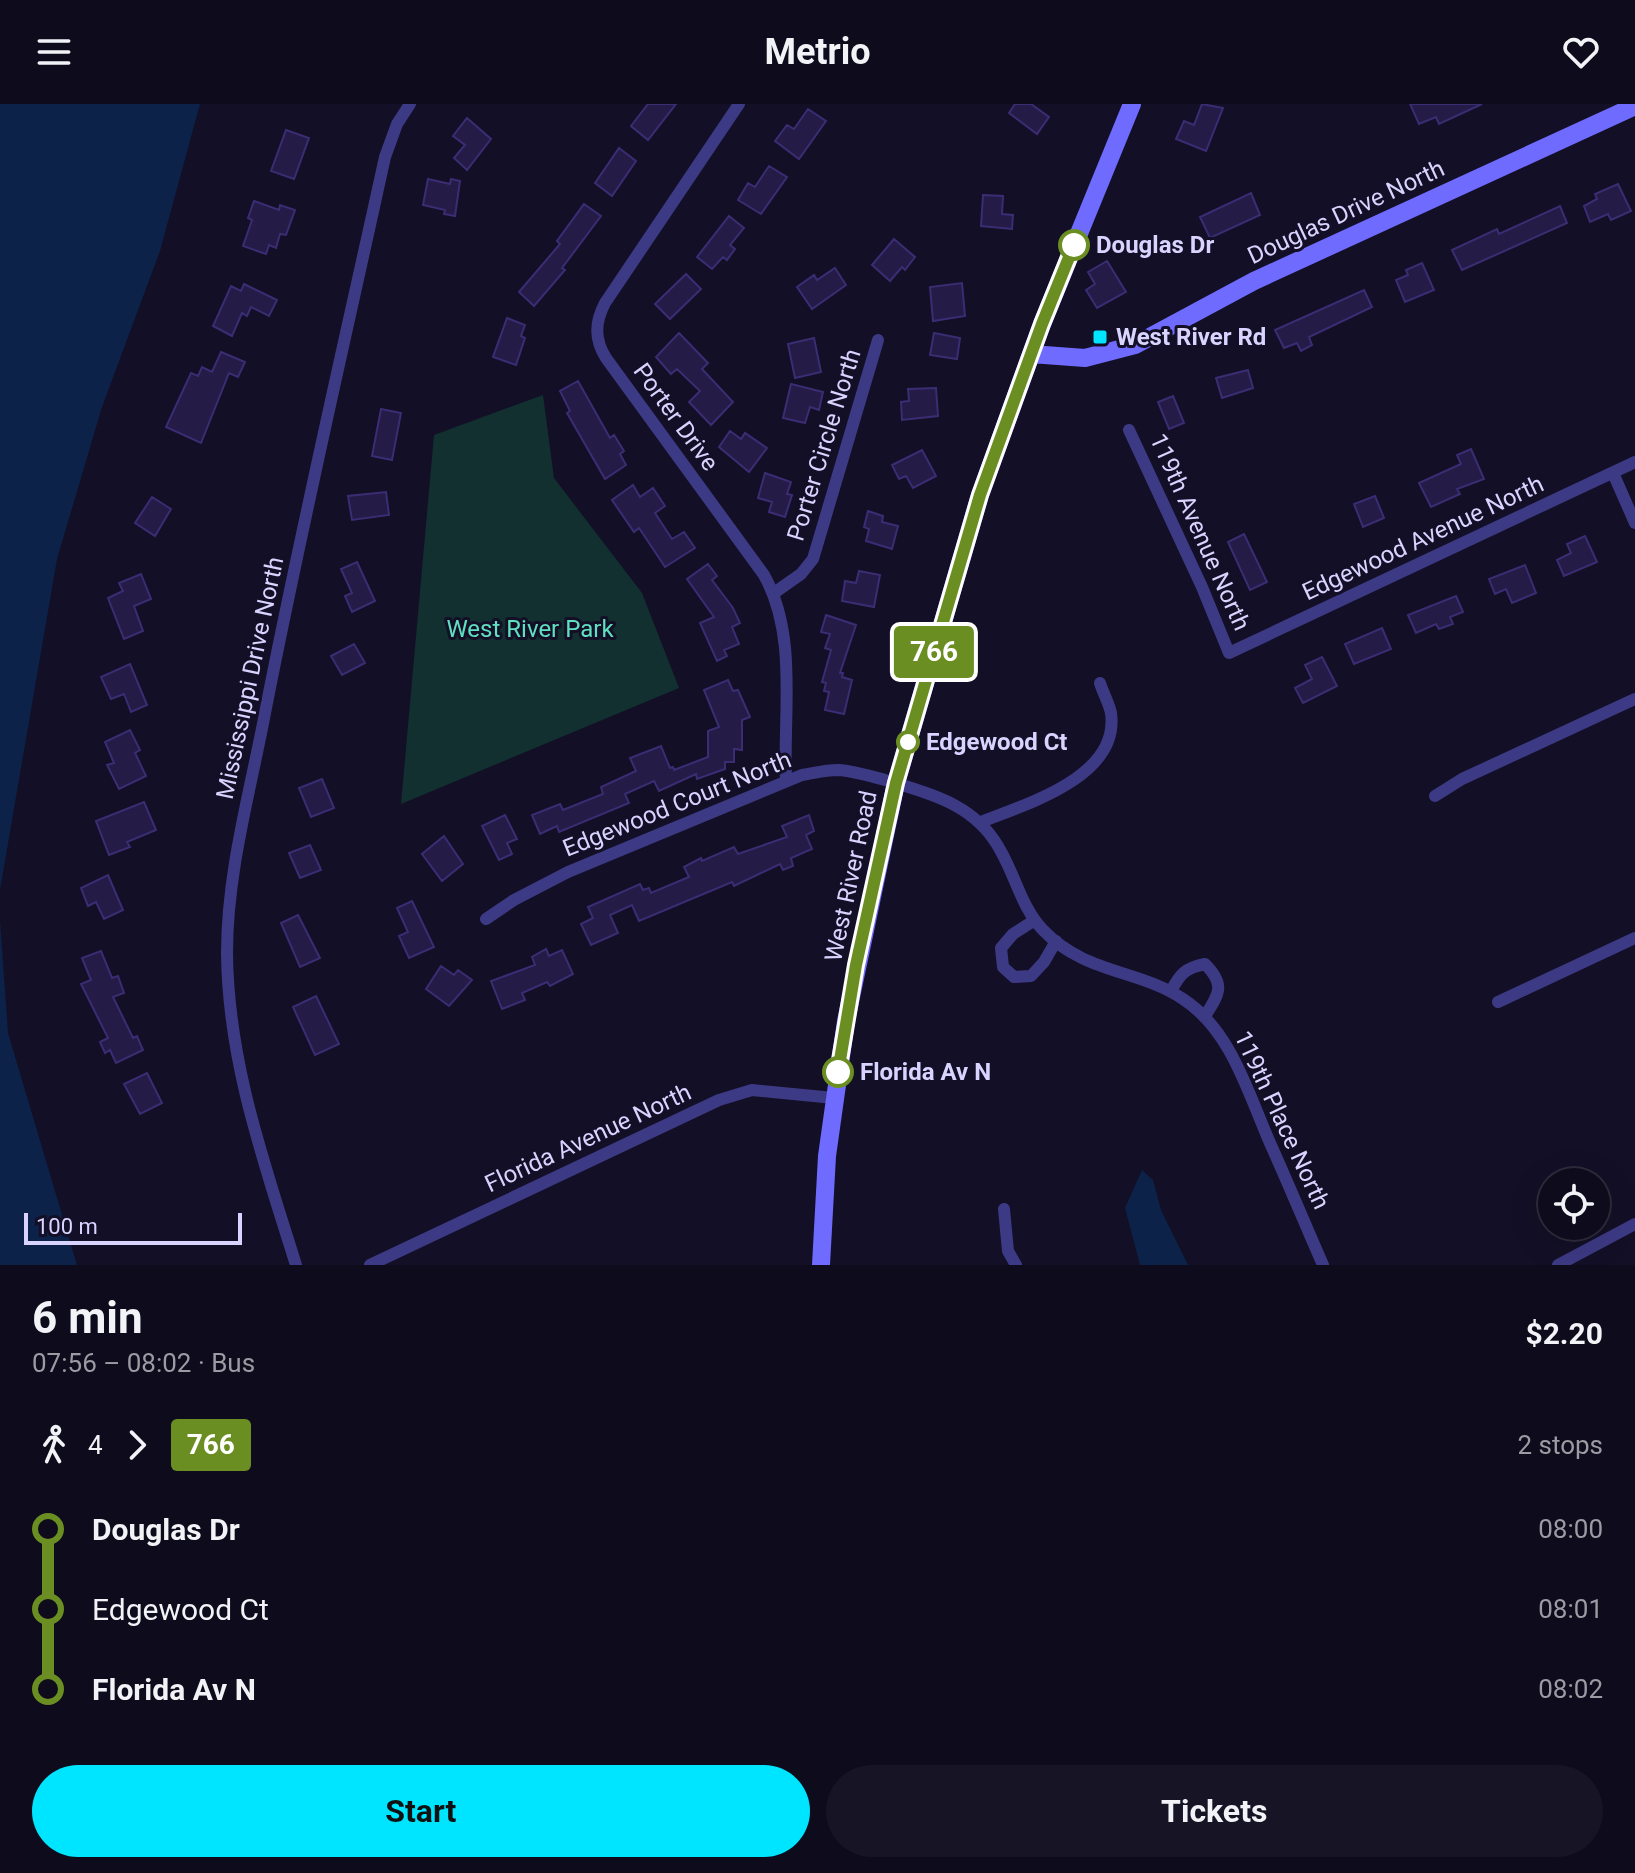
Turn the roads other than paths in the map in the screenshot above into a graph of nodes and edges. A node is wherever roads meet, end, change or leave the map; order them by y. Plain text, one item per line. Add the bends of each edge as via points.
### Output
1 (410, 104) edge
2 (739, 104) edge
3 (1132, 104) edge
4 (1635, 106) edge
5 (878, 340) dead end
6 (1031, 354) junction
7 (1129, 430) dead end
8 (1635, 462) edge
9 (1613, 473) junction
10 (1635, 523) edge
11 (774, 593) junction
12 (1229, 653) joint
13 (1100, 683) dead end
14 (1635, 699) edge
15 (786, 780) junction
16 (896, 783) junction
17 (1435, 796) dead end
18 (981, 822) junction
19 (486, 919) dead end
20 (1035, 920) junction
21 (1635, 938) edge
22 (1056, 941) junction
23 (1171, 991) junction
24 (1498, 1002) dead end
25 (1205, 1016) junction
26 (834, 1098) junction
27 (1004, 1209) dead end
28 (1635, 1224) edge
29 (296, 1265) edge
30 (370, 1265) edge
31 (821, 1265) edge
32 (1016, 1265) edge
33 (1323, 1265) edge
34 (1558, 1265) edge

1 - 29 street, Mississippi Drive North via 385,157 230,891 227,954 241,1079
2 - 11 street, Porter Drive via 605,303 598,316 597,339
3 - 6 main road, West River Road
4 - 6 main road, Douglas Drive North via 1254,281 1135,345 1085,358
5 - 11 street, Porter Circle North via 813,559
6 - 16 main road, West River Road via 975,509
7 - 12 street, 119th Avenue North
8 - 9 street, Edgewood Avenue North
9 - 10 street
9 - 12 street, Edgewood Avenue North
11 - 15 street, Porter Drive via 785,661
13 - 18 street via 1110,725 1102,753 1091,766 1059,789
14 - 17 street
15 - 16 street, Edgewood Court North via 839,770
15 - 19 street, Edgewood Court North via 568,872
16 - 18 street, 119th Place North via 950,802
16 - 26 main road, West River Road via 856,965
18 - 20 street, 119th Place North via 1004,855
20 - 22 street, 119th Place North
20 - 22 street via 1001,948 1003,967 1014,977 1031,976
21 - 24 street
22 - 23 street, 119th Place North via 1103,968
23 - 25 street, 119th Place North
23 - 25 street via 1180,974 1205,964 1217,976 1219,993
25 - 33 street, 119th Place North via 1232,1057
26 - 30 street, Florida Avenue North via 752,1090 719,1100
26 - 31 main road, West River Road
27 - 32 street via 1008,1251
28 - 34 street

